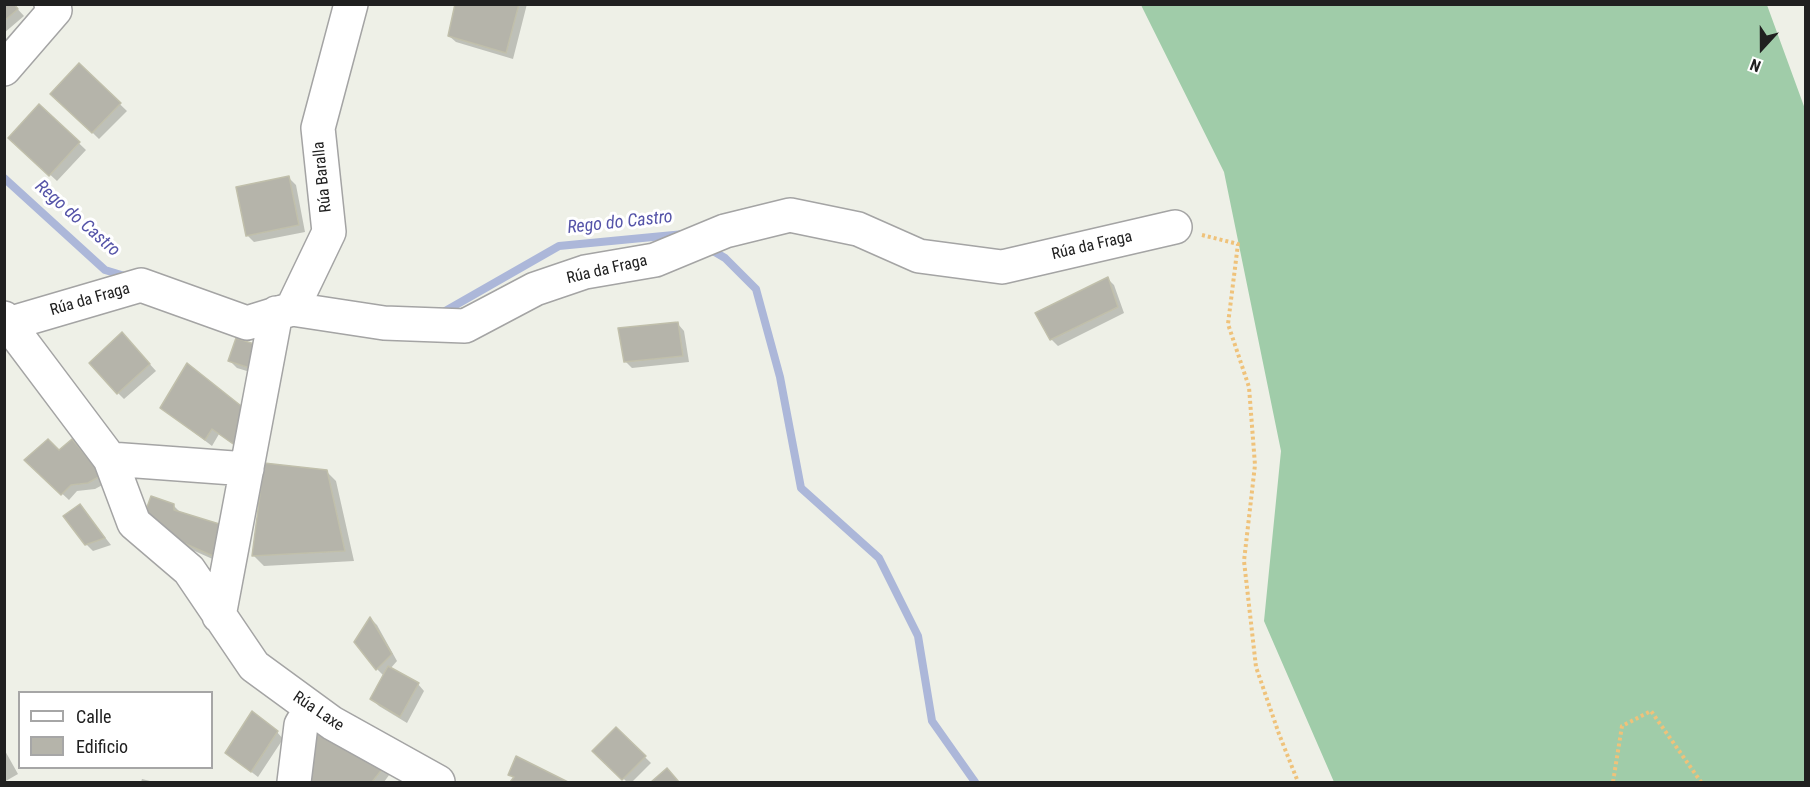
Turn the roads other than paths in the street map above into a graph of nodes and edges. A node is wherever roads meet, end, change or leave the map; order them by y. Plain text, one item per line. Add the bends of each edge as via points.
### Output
1 (51, 4) edge
2 (351, 4) edge
3 (4, 69) edge
4 (1175, 227) road end
5 (284, 311) junction
6 (6, 321) edge
7 (110, 459) junction
8 (247, 469) junction
9 (219, 616) junction
10 (311, 708) junction
11 (294, 783) edge
12 (438, 783) edge

1 - 3 street via 55,10
2 - 5 street, Rúa Baralla via 318,128 329,232
4 - 5 street, Rúa da Fraga via 1002,267 919,256 858,229 790,215 725,231 655,260 585,272 535,289 465,326 384,323
5 - 6 street, Rúa da Fraga via 247,323 141,285
5 - 8 street
6 - 7 street, Rúa Laxe
7 - 8 street
7 - 9 street, Rúa Laxe via 134,523 189,570
8 - 9 street
9 - 10 street, Rúa Laxe via 254,666
10 - 11 street via 301,725
10 - 12 street, Rúa Laxe

